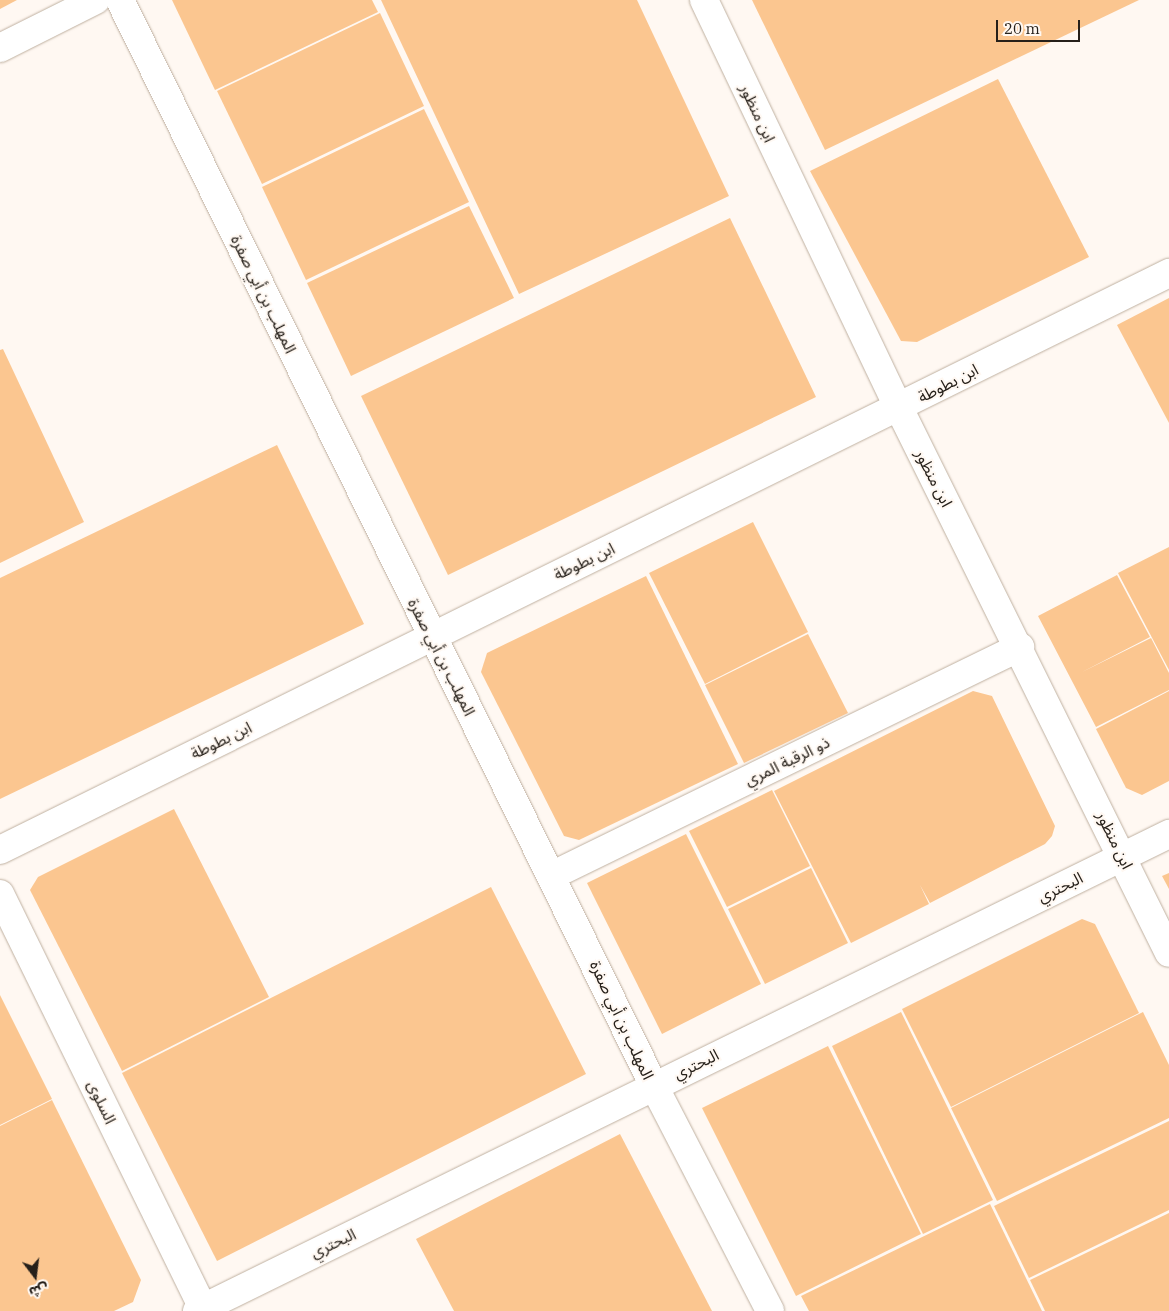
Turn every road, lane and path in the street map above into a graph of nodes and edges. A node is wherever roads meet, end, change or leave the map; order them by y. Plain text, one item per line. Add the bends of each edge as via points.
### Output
1 (96, 0) edge
2 (120, 0) edge
3 (704, 0) edge
4 (0, 48) edge
5 (1169, 273) edge
6 (898, 408) junction
7 (430, 635) junction
8 (1020, 647) junction
9 (1169, 834) edge
10 (0, 850) edge
11 (1123, 856) junction
12 (553, 875) junction
13 (0, 894) edge
14 (1169, 954) edge
15 (653, 1084) junction
16 (201, 1310) edge
17 (770, 1311) edge

1 - 4 street
2 - 7 street, المهلب بن أبي صفرة
3 - 6 street, ابن منظور
5 - 6 street, ابن بطوطة
6 - 7 street, ابن بطوطة
6 - 8 street, ابن منظور
7 - 10 street, ابن بطوطة
7 - 12 street, المهلب بن أبي صفرة
8 - 11 street, ابن منظور
8 - 12 street, ذو الرقبة المري
9 - 11 street, البحتري
11 - 14 street, ابن منظور
11 - 15 street, البحتري
12 - 15 street, المهلب بن أبي صفرة
13 - 16 street, السلوى
15 - 16 street, البحتري
15 - 17 street, المهلب بن أبي صفرة

